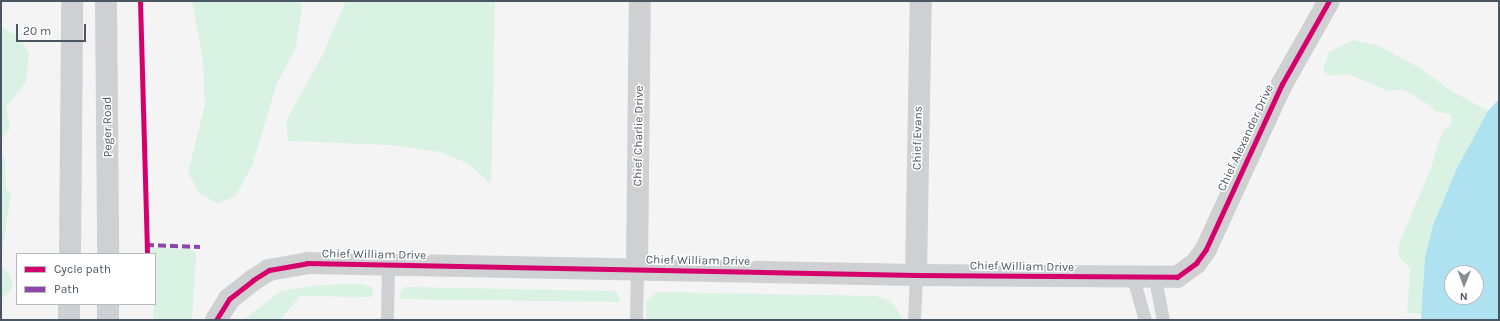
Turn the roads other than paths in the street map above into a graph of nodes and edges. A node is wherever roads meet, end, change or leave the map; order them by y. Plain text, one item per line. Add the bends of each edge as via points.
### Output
1 (72, 1) edge
2 (106, 1) edge
3 (640, 1) edge
4 (921, 1) edge
5 (1329, 1) edge
6 (70, 253) edge
7 (108, 253) edge
8 (388, 265) junction
9 (637, 270) junction
10 (916, 275) junction
11 (1177, 277) joint
12 (1133, 278) junction
13 (1155, 279) junction
14 (69, 305) edge
15 (108, 305) edge
16 (69, 320) edge
17 (108, 320) edge
18 (216, 320) edge
19 (387, 320) edge
20 (636, 320) edge
21 (914, 320) edge
22 (1145, 320) edge
23 (1163, 320) edge

1 - 6 main road
2 - 7 main road, Peger Road
3 - 9 street, Chief Charlie Drive
4 - 10 street, Chief Evans
5 - 11 street, Chief Alexander Drive via 1282,84 1206,249 1196,263
8 - 9 street, Chief William Drive
8 - 18 street, Chief William Drive via 307,263 285,266 253,280 229,299
8 - 19 lane
9 - 10 street, Chief William Drive
9 - 20 lane
10 - 12 street, Chief William Drive
10 - 21 lane
11 - 13 street, Chief William Drive
12 - 13 street, Chief William Drive
12 - 22 lane
13 - 23 lane
14 - 16 main road
15 - 17 main road

